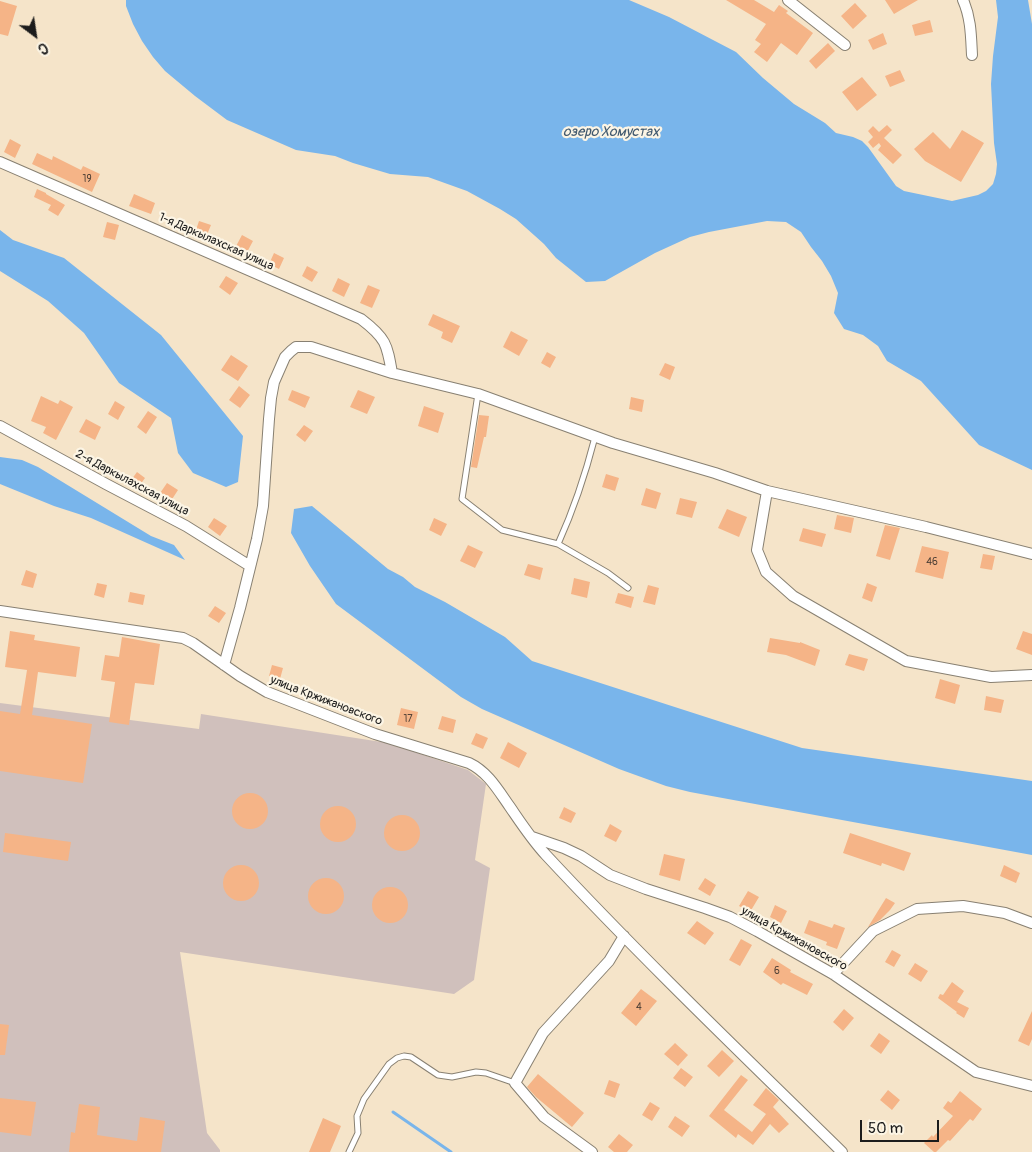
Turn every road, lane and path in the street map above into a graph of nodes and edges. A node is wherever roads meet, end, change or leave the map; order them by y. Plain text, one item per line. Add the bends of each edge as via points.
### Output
1 (788, 0) edge
2 (963, 0) edge
3 (845, 45) dead end
4 (972, 54) dead end
5 (0, 162) edge
6 (392, 374) junction
7 (478, 394) junction
8 (0, 426) edge
9 (595, 437) junction
10 (766, 491) junction
11 (558, 544) junction
12 (1032, 554) edge
13 (250, 566) junction
14 (628, 588) dead end
15 (0, 611) edge
16 (224, 665) junction
17 (1032, 675) edge
18 (531, 837) junction
19 (1032, 923) edge
20 (624, 936) junction
21 (833, 974) junction
22 (515, 1083) junction
23 (1032, 1086) edge
24 (350, 1152) edge
25 (592, 1152) edge
26 (842, 1152) edge

1 - 3 street
2 - 4 street via 970,23
5 - 6 street, 1-я Даркылахская улица via 361,319 374,329 387,347
6 - 7 street
6 - 13 street via 311,347 296,347 285,357 271,398 263,506
7 - 9 street
7 - 11 lane via 462,499 502,530
8 - 13 street, 2-я Даркылахская улица via 186,526
9 - 10 street
9 - 11 lane
10 - 12 street
10 - 17 street via 757,550 766,572 793,596 906,661 991,677
11 - 14 lane
13 - 16 street
15 - 16 street, улица Кржижановского via 183,638
16 - 18 street, улица Кржижановского via 285,700 479,768
18 - 20 street, улица Кржижановского
18 - 21 street, улица Кржижановского via 581,856 610,875 730,918
19 - 21 street via 1005,913 963,906 917,909 874,930
20 - 22 street via 609,961 543,1033
20 - 26 street, улица Кржижановского
21 - 23 street, улица Кржижановского via 976,1072
22 - 24 lane via 486,1073 452,1077 438,1075 411,1057 397,1058 364,1099 357,1116 358,1133
22 - 25 street via 544,1117

